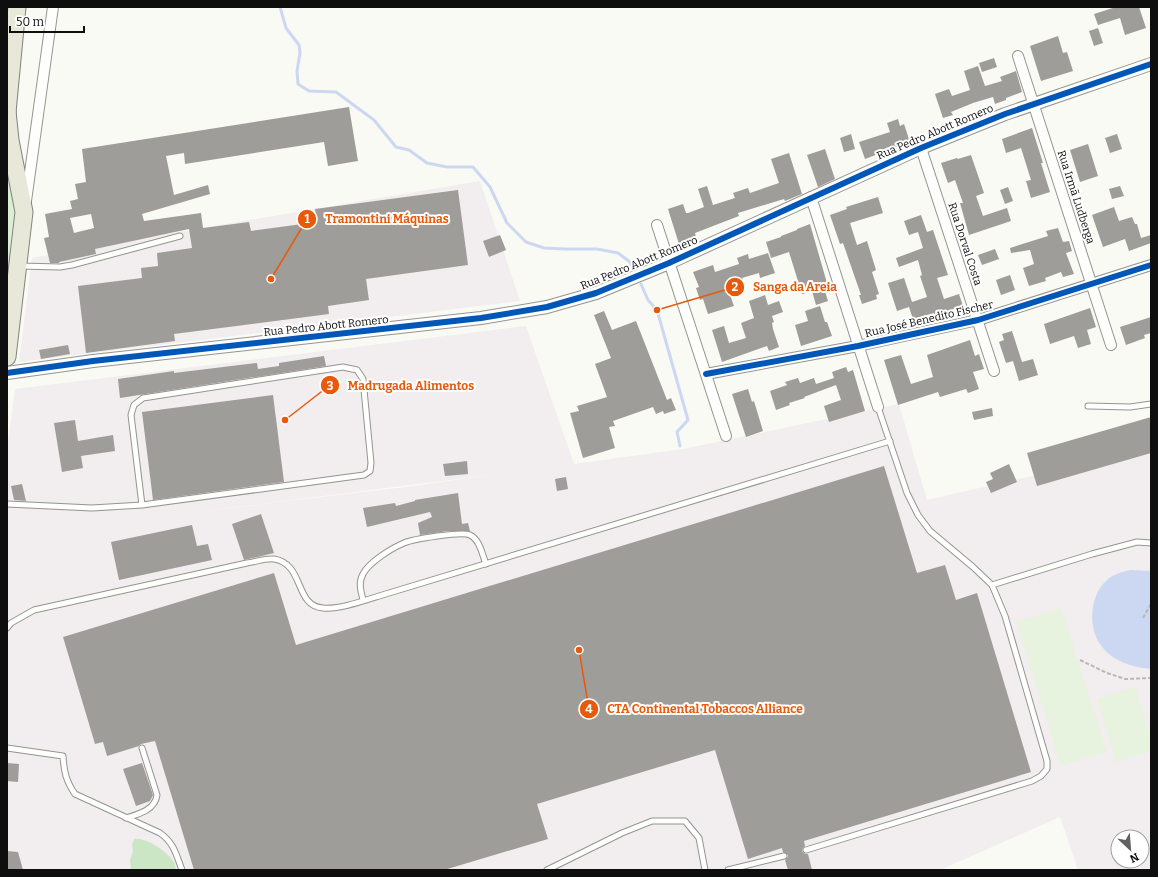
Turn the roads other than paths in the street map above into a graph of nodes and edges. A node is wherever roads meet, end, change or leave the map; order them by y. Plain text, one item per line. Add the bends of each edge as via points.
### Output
1 (17, 7) edge
2 (53, 7) edge
3 (1018, 56) dead end
4 (1151, 64) edge
5 (1033, 104) junction
6 (7, 112) edge
7 (921, 148) junction
8 (811, 197) junction
9 (24, 212) junction
10 (657, 225) dead end
11 (180, 236) dead end
12 (669, 263) junction
13 (1151, 265) edge
14 (18, 266) junction
15 (1092, 284) junction
16 (978, 320) junction
17 (1111, 345) dead end
18 (858, 346) junction
19 (7, 357) edge
20 (994, 371) dead end
21 (7, 373) edge
22 (706, 374) junction
23 (1151, 404) edge
24 (1088, 406) dead end
25 (878, 407) joint
26 (726, 436) dead end
27 (890, 441) junction
28 (7, 504) edge
29 (142, 505) junction
30 (1151, 543) edge
31 (486, 564) junction
32 (992, 585) junction
33 (363, 600) junction
34 (7, 628) edge
35 (7, 748) edge
36 (142, 748) dead end
37 (126, 818) junction
38 (806, 850) dead end
39 (784, 856) dead end
40 (182, 870) edge
41 (547, 870) edge
42 (705, 870) edge
43 (728, 870) edge

1 - 6 highway
2 - 9 street
3 - 5 street, Rua Irmã Ludberga
4 - 5 street, Rua Pedro Abott Romero
5 - 7 street, Rua Pedro Abott Romero
5 - 15 street, Rua Irmã Ludberga
6 - 9 highway
7 - 8 street, Rua Pedro Abott Romero
7 - 16 street, Rua Dorval Costa
8 - 12 street, Rua Pedro Abott Romero
8 - 18 street
9 - 14 highway
10 - 12 street
11 - 14 lane via 72,265
12 - 21 street, Rua Pedro Abott Romero via 596,293 547,307 489,317
12 - 22 street
13 - 15 street, Rua José Benedito Fischer
14 - 19 highway
15 - 16 street, Rua José Benedito Fischer
15 - 17 street, Rua Irmã Ludberga
16 - 18 street, Rua José Benedito Fischer
16 - 20 street, Rua Dorval Costa
18 - 22 street, Rua José Benedito Fischer
18 - 25 street
22 - 26 street
23 - 24 lane via 1130,407
25 - 27 lane
27 - 31 lane
27 - 32 lane via 907,493 918,515 930,531
28 - 29 lane via 92,508
29 - 29 lane via 364,475 370,471 371,463 363,379 357,370 343,367 143,398 134,405 131,415
30 - 32 lane via 1137,542
31 - 33 lane
31 - 33 lane via 478,541 470,535 457,533 405,543 377,558 363,572 359,584
32 - 38 lane via 1005,616 1047,761 1047,769 1032,781
33 - 34 lane via 338,607 322,608 309,604 302,594 295,573 286,564 274,559 34,610
35 - 37 lane via 63,756 64,772 75,794
36 - 37 lane via 157,795 156,801 152,807
37 - 40 lane via 168,839 175,849
39 - 43 lane
41 - 42 lane via 652,821 685,821 699,838

